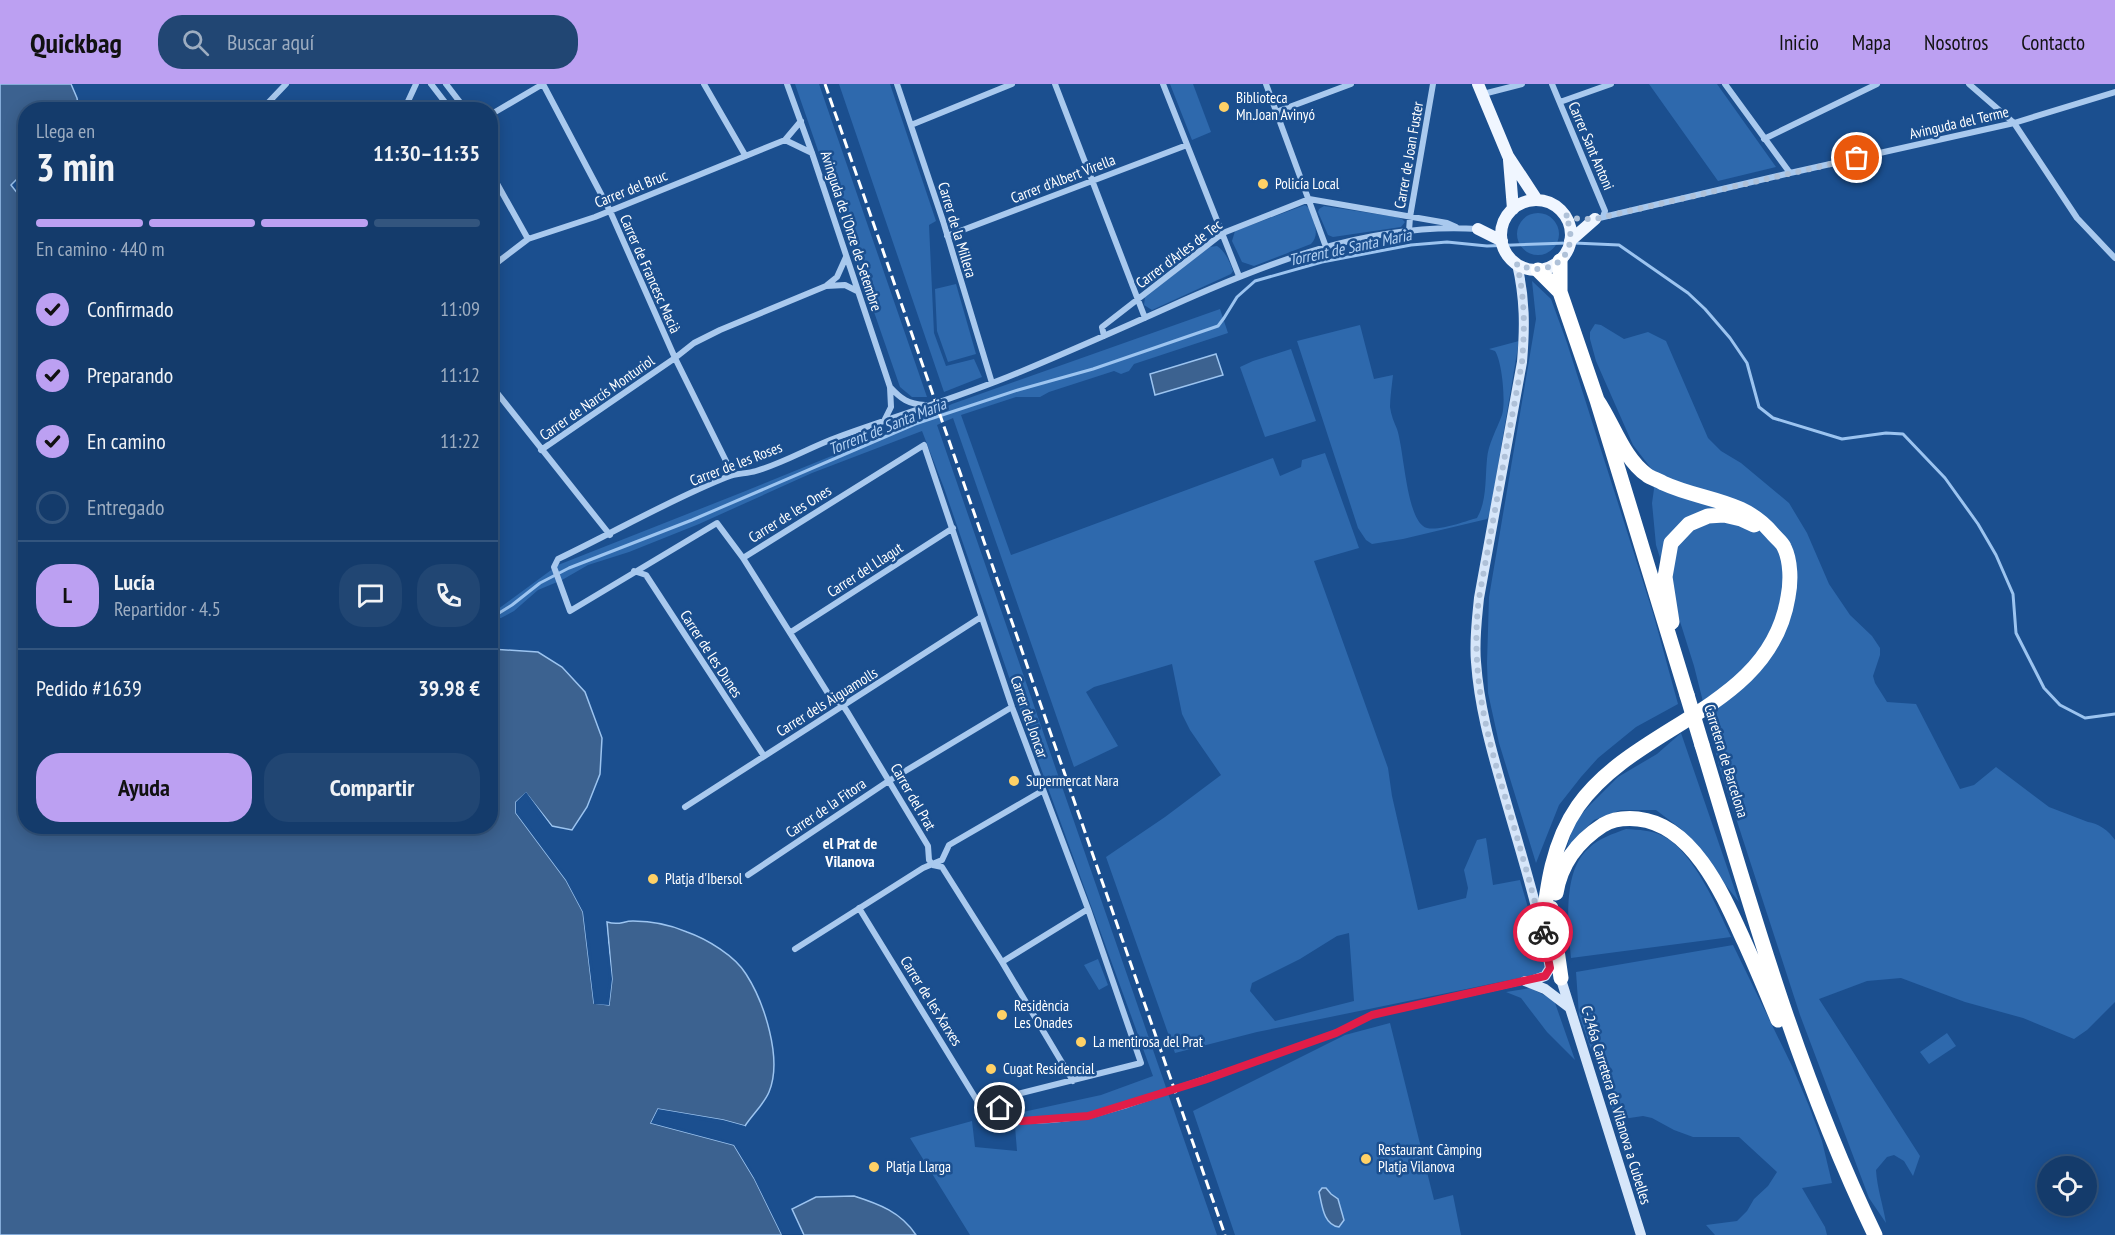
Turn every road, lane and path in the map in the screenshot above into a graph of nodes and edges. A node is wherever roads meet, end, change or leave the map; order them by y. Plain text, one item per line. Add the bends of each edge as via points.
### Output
1 (286, 84) edge
2 (416, 84) edge
3 (430, 84) edge
4 (446, 84) edge
5 (543, 84) edge
6 (704, 84) edge
7 (787, 84) edge
8 (897, 84) edge
9 (1012, 84) edge
10 (1055, 84) edge
11 (1163, 84) edge
12 (1266, 84) edge
13 (1351, 84) edge
14 (1433, 84) edge
15 (1522, 84) edge
16 (1552, 84) edge
17 (1611, 84) edge
18 (1725, 84) edge
19 (1877, 84) edge
20 (1969, 84) edge
21 (1483, 87) edge
22 (2115, 92) edge
23 (272, 102) edge
24 (408, 102) edge
25 (445, 102) edge
26 (460, 102) edge
27 (1560, 102) junction
28 (498, 110) edge
29 (1276, 112) junction
30 (801, 121) junction
31 (2014, 123) junction
32 (911, 125) junction
33 (1764, 139) junction
34 (785, 140) junction
35 (1187, 145) junction
36 (812, 153) junction
37 (745, 155) junction
38 (1508, 156) junction
39 (1790, 173) junction
40 (1092, 180) junction
41 (498, 185) edge
42 (1309, 199) junction
43 (1537, 200) junction
44 (1513, 209) junction
45 (609, 211) junction
46 (1565, 215) junction
47 (1410, 217) junction
48 (1599, 218) junction
49 (1503, 224) junction
50 (1460, 228) junction
51 (1478, 229) junction
52 (1409, 231) junction
53 (1223, 233) junction
54 (947, 236) junction
55 (528, 239) junction
56 (1570, 243) junction
57 (1503, 245) junction
58 (1326, 247) junction
59 (846, 256) junction
60 (2115, 258) edge
61 (1560, 261) junction
62 (498, 262) edge
63 (1517, 264) junction
64 (1538, 270) junction
65 (1239, 276) junction
66 (826, 286) junction
67 (857, 291) junction
68 (1560, 292) junction
69 (1138, 300) junction
70 (1145, 318) junction
71 (1104, 336) junction
72 (675, 358) junction
73 (992, 383) junction
74 (890, 387) junction
75 (498, 394) edge
76 (1597, 400) junction
77 (928, 405) junction
78 (884, 421) junction
79 (924, 445) joint
80 (542, 450) junction
81 (730, 476) junction
82 (953, 528) junction
83 (610, 535) junction
84 (1784, 547) junction
85 (742, 558) junction
86 (649, 563) junction
87 (634, 571) junction
88 (646, 575) junction
89 (570, 610) joint
90 (981, 617) junction
91 (791, 632) junction
92 (1676, 660) junction
93 (844, 707) junction
94 (1012, 707) junction
95 (764, 756) junction
96 (889, 781) junction
97 (1042, 791) junction
98 (685, 807) dead end
99 (933, 865) junction
100 (748, 875) dead end
101 (1548, 887) junction
102 (859, 908) junction
103 (1088, 909) junction
104 (1552, 916) junction
105 (1543, 935) junction
106 (795, 949) dead end
107 (1002, 962) junction
108 (1528, 981) junction
109 (1562, 981) junction
110 (1545, 990) junction
111 (1570, 1008) junction
112 (1808, 1076) junction
113 (1073, 1081) junction
114 (1006, 1098) junction
115 (981, 1107) junction
116 (1004, 1117) junction
117 (1641, 1235) edge
118 (1875, 1235) edge

1 - 23 street
2 - 24 street
3 - 25 street
4 - 26 street
5 - 28 street
5 - 45 street, Carrer de Francesc Macià
6 - 37 street
7 - 30 street, Avinguda de l'Onze de Setembre
8 - 32 street, Carrer de la Millera
9 - 32 street
10 - 40 street
11 - 35 street
12 - 29 street
13 - 29 street
14 - 47 street, Carrer de Joan Fuster
15 - 21 street
16 - 27 street, Carrer Sant Antoni
17 - 27 street
18 - 33 street
19 - 33 street
20 - 31 street
21 - 38 main road
22 - 31 street, Avinguda del Terme
27 - 48 street, Carrer Sant Antoni via 1605,211
29 - 42 street
30 - 34 street, Carrer del Bruc
30 - 36 street, Avinguda de l'Onze de Setembre
31 - 39 street, Avinguda del Terme
31 - 60 street via 2077,218
32 - 54 street, Carrer de la Millera
33 - 39 street
34 - 36 street
34 - 37 street, Carrer del Bruc
35 - 40 street, Carrer d'Albert Virella
35 - 53 street
36 - 59 street, Avinguda de l'Onze de Setembre
37 - 45 street, Carrer del Bruc
38 - 43 main road
38 - 44 main road
39 - 48 street, Avinguda del Terme
40 - 54 street, Carrer d'Albert Virella
40 - 69 street
41 - 55 street
42 - 47 street
42 - 53 street, Carrer d'Arles de Tec
42 - 58 street
43 - 44 main road
43 - 46 main road via 1548,202
44 - 49 main road
45 - 55 street, Carrer del Bruc
45 - 72 street, Carrer de Francesc Macià
46 - 48 main road
46 - 56 main road via 1570,225
47 - 50 street
47 - 52 street, Carrer de Joan Fuster
48 - 56 main road
49 - 51 main road
49 - 57 main road
50 - 51 street
50 - 52 street
51 - 57 main road
52 - 58 street
53 - 65 street
53 - 69 street, Carrer d'Arles de Tec
54 - 73 street, Carrer de la Millera
55 - 62 street, Carrer del Bruc
56 - 61 main road
57 - 63 main road
58 - 65 street
59 - 66 street via 837,277
59 - 67 street, Avinguda de l'Onze de Setembre
61 - 64 main road
61 - 68 highway
63 - 64 main road
63 - 105 main road via 1524,291 1522,362 1479,598 1476,660 1489,741
64 - 68 highway
65 - 70 street
66 - 67 street via 845,285
66 - 72 street, Carrer de Narcís Monturiol via 694,342
67 - 74 street, Avinguda de l'Onze de Setembre
68 - 76 highway, Carretera de Barcelona
69 - 70 street
69 - 71 street, Carrer d'Arles de Tec via 1102,327
70 - 71 street
71 - 73 street
72 - 80 street, Carrer de Narcís Monturiol
72 - 81 street, Carrer de Francesc Macià
73 - 77 street
74 - 77 street via 901,400
74 - 78 street, Avinguda de l'Onze de Setembre via 891,407
75 - 80 street
76 - 84 highway via 1624,450 1646,475 1676,489 1744,509 1762,520
76 - 92 highway, Carretera de Barcelona
77 - 78 street, Carrer de les Roses
78 - 81 street, Carrer de les Roses via 756,471
79 - 82 street, Carrer del Joncar
79 - 85 street, Carrer de les Ones
80 - 83 street
81 - 83 street, Carrer de les Roses
82 - 90 street, Carrer del Joncar
82 - 91 street, Carrer del Llagut
83 - 89 street, Carrer de les Roses via 558,559 554,567
84 - 92 highway via 1741,519 1708,516 1689,524 1671,543 1665,577
84 - 101 highway via 1790,590 1785,616 1762,660 1739,684 1645,745 1594,787 1565,828
85 - 86 street, Carrer de les Ones via 717,523
85 - 91 street, Carrer del Prat
86 - 87 street, Carrer de les Ones
86 - 88 street
87 - 88 street
87 - 89 street, Carrer de les Ones
88 - 95 street, Carrer de les Dunes
90 - 93 street, Carrer dels Aiguamolls
90 - 94 street, Carrer del Joncar
91 - 93 street, Carrer del Prat via 829,695
92 - 112 highway, Carretera de Barcelona, bridge via 1754,918
93 - 95 street, Carrer dels Aiguamolls
93 - 96 street, Carrer del Prat
94 - 96 street, Carrer de la Fitora
94 - 97 street, Carrer del Joncar
95 - 98 street, Carrer dels Aiguamolls
96 - 99 street, Carrer del Prat via 928,846
96 - 100 street, Carrer de la Fitora
97 - 99 street via 949,845 942,860
97 - 103 street, Carrer del Joncar
99 - 102 street
99 - 107 street, Carrer del Prat via 942,867
101 - 104 highway
101 - 105 highway
102 - 106 street
102 - 115 street, Carrer de les Xarxes
103 - 107 street
103 - 113 street, Carrer del Joncar via 1140,1063
104 - 109 highway
104 - 112 highway via 1558,881 1569,856 1585,837 1608,822 1628,818 1646,820 1669,831 1686,844 1720,888 1782,1029
105 - 108 main road via 1550,968 1545,976
105 - 109 main road, C-246a Carretera de Vilanova a Cubelles
107 - 113 street, Carrer del Prat
108 - 109 main road
108 - 110 main road
108 - 116 street, bridge via 1372,1015 1336,1033 1249,1064 1088,1116 1022,1121
109 - 110 main road via 1556,989
109 - 111 main road, C-246a Carretera de Vilanova a Cubelles
110 - 111 main road
111 - 117 main road, C-246a Carretera de Vilanova a Cubelles
112 - 118 highway, Carretera de Barcelona
113 - 114 street
114 - 115 street
114 - 116 street via 1000,1108
115 - 116 street

